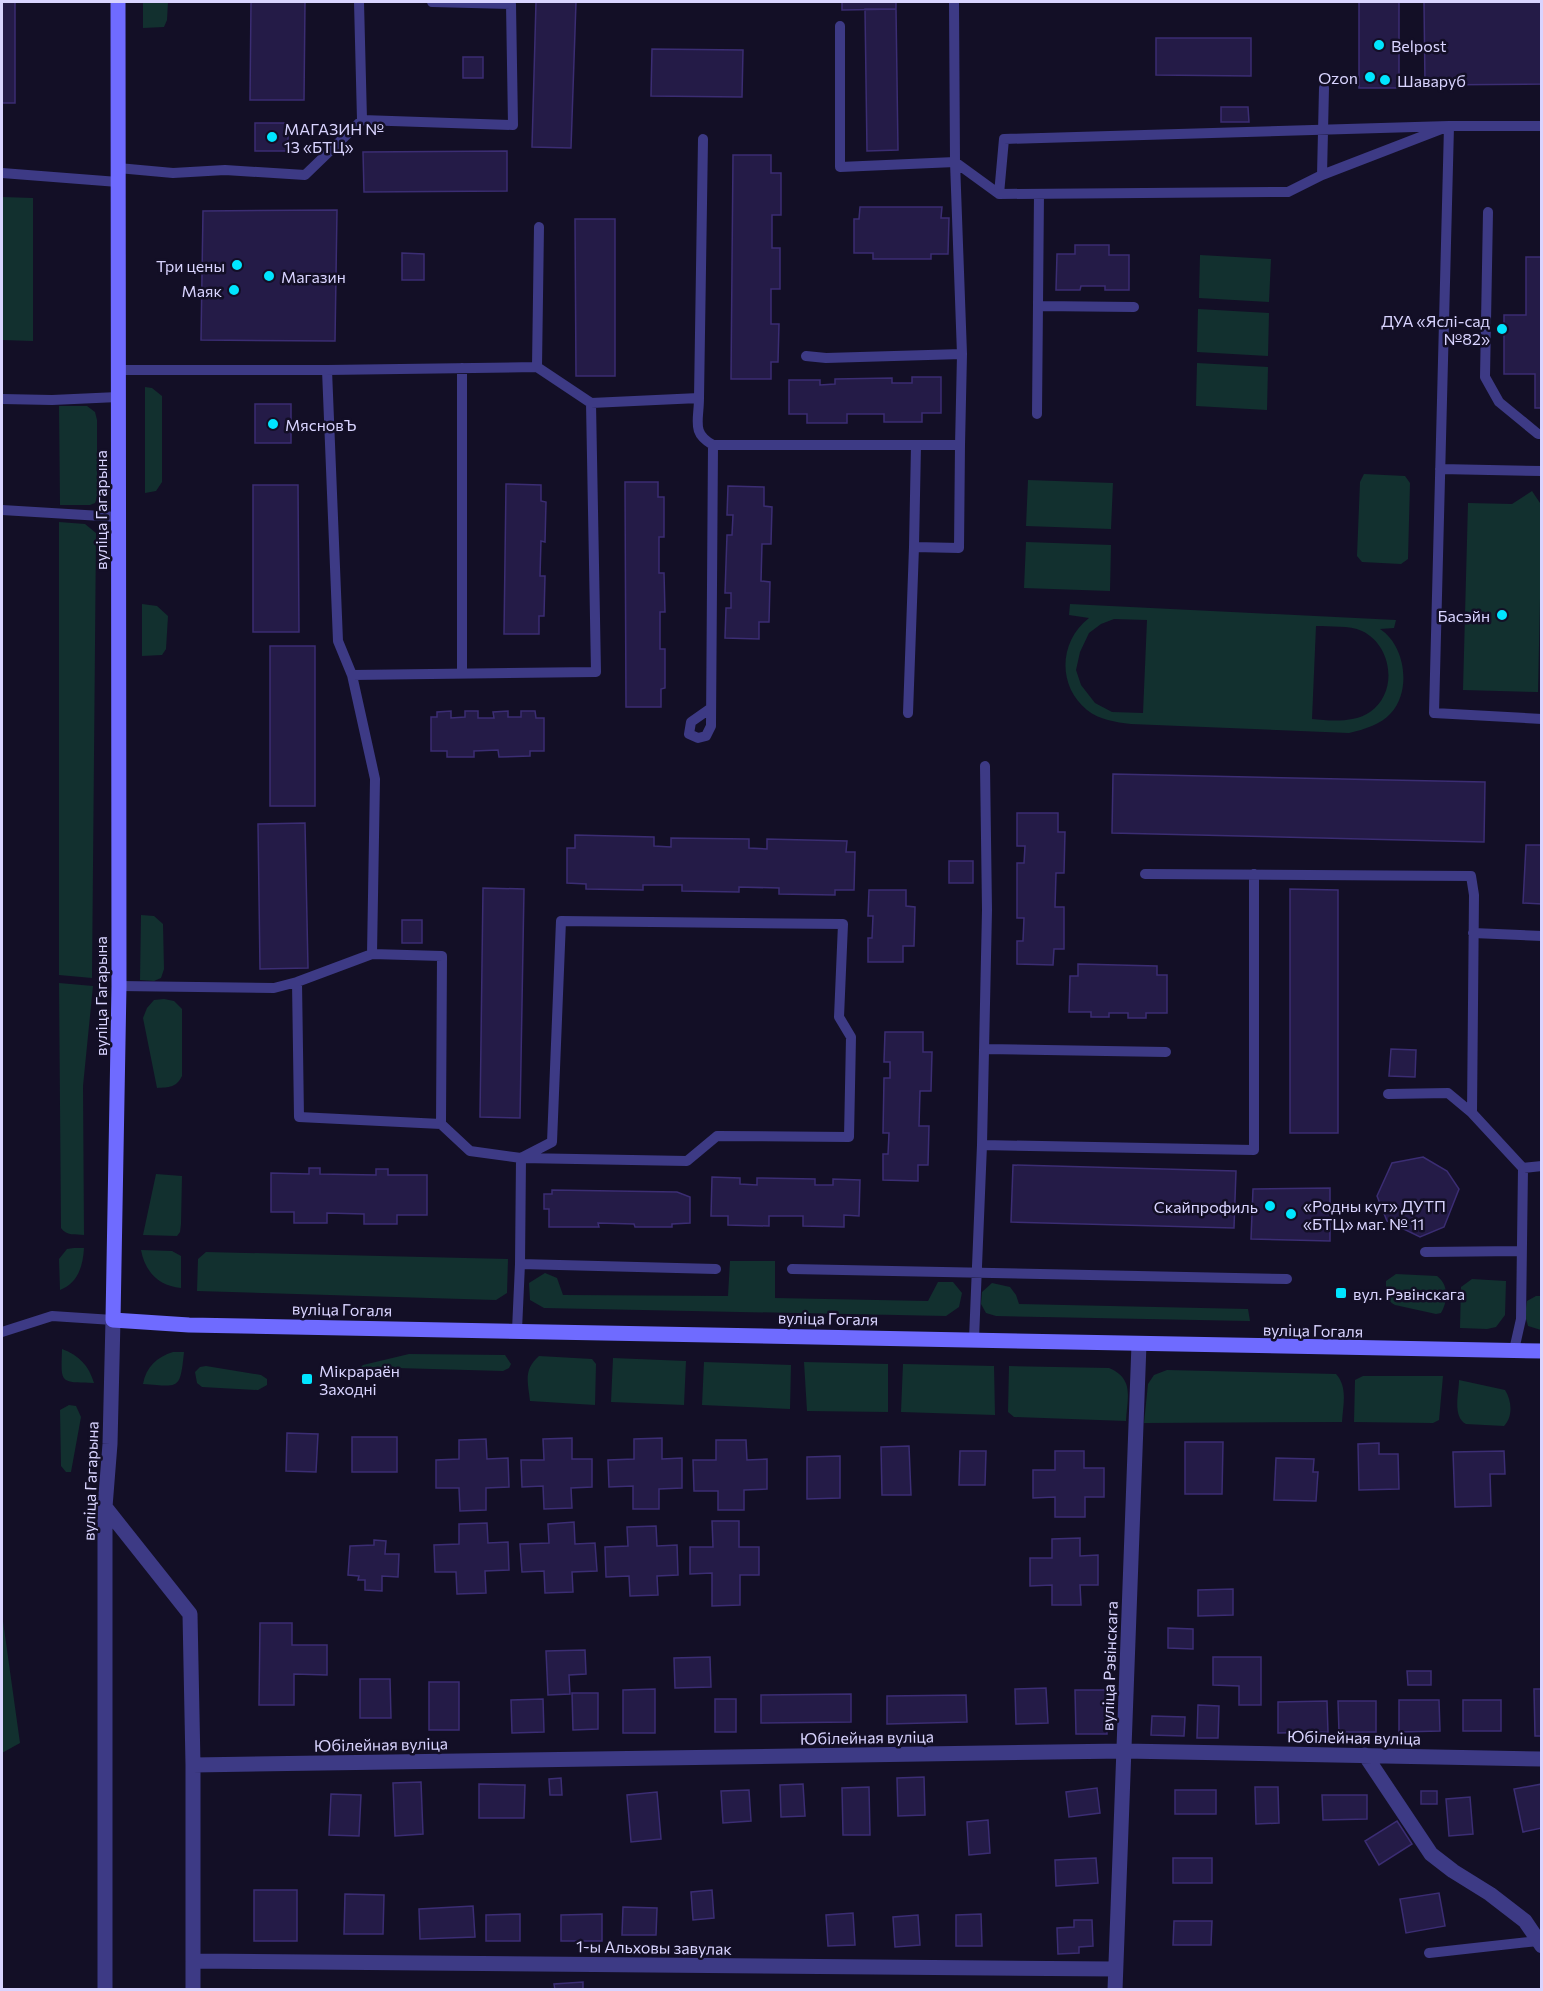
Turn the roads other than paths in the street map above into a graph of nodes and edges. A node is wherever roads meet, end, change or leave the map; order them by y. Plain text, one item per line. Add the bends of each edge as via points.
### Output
1 (118, 2) edge
2 (359, 2) edge
3 (432, 2) edge
4 (954, 2) edge
5 (840, 26) dead end
6 (1324, 88) dead end
7 (362, 120) junction
8 (1449, 126) junction
9 (1542, 126) edge
10 (1324, 128) junction
11 (703, 139) dead end
12 (955, 162) junction
13 (2, 173) edge
14 (118, 175) junction
15 (1322, 175) junction
16 (999, 194) junction
17 (1039, 194) junction
18 (1488, 212) dead end
19 (539, 228) dead end
20 (1038, 306) junction
21 (1134, 307) dead end
22 (962, 354) junction
23 (806, 356) dead end
24 (537, 367) junction
25 (462, 368) junction
26 (118, 370) junction
27 (327, 370) junction
28 (118, 397) junction
29 (699, 398) junction
30 (2, 399) edge
31 (591, 403) junction
32 (1037, 414) dead end
33 (1542, 434) edge
34 (713, 445) junction
35 (916, 445) junction
36 (960, 445) junction
37 (1440, 469) junction
38 (1542, 471) edge
39 (2, 510) edge
40 (118, 518) junction
41 (914, 547) junction
42 (462, 674) junction
43 (352, 675) junction
44 (711, 708) dead end
45 (908, 713) dead end
46 (1542, 718) edge
47 (985, 766) dead end
48 (1145, 874) dead end
49 (1254, 874) junction
50 (1473, 933) junction
51 (1542, 936) edge
52 (372, 954) junction
53 (297, 982) junction
54 (119, 986) junction
55 (984, 1049) junction
56 (1166, 1052) dead end
57 (1388, 1094) dead end
58 (1472, 1113) junction
59 (441, 1124) junction
60 (982, 1145) junction
61 (521, 1158) junction
62 (1542, 1166) edge
63 (1523, 1168) junction
64 (1521, 1251) junction
65 (1425, 1252) dead end
66 (520, 1264) junction
67 (716, 1269) dead end
68 (792, 1269) dead end
69 (975, 1272) junction
70 (1287, 1279) dead end
71 (113, 1320) junction
72 (517, 1330) junction
73 (2, 1332) edge
74 (974, 1339) junction
75 (1139, 1344) junction
76 (1514, 1350) junction
77 (1542, 1351) edge
78 (105, 1507) junction
79 (1124, 1751) junction
80 (1365, 1755) junction
81 (1542, 1759) edge
82 (193, 1765) junction
83 (1540, 1944) edge
84 (1429, 1953) dead end
85 (193, 1961) junction
86 (1115, 1969) junction
87 (105, 1989) edge
88 (193, 1989) edge
89 (1115, 1989) edge

1 - 14 main road, вуліца Гагарына
2 - 7 lane
3 - 7 lane via 511,4 513,125
4 - 12 lane
5 - 12 lane via 840,167
6 - 10 lane
7 - 14 lane via 305,175 225,170
8 - 9 lane
8 - 10 lane
8 - 15 lane
8 - 37 lane
10 - 15 lane
10 - 16 lane via 1004,139
11 - 29 lane
12 - 16 lane
12 - 22 lane
13 - 14 lane
14 - 26 main road, вуліца Гагарына
15 - 17 lane via 1288,192
16 - 17 lane
17 - 20 lane
18 - 33 lane via 1485,377 1499,402
19 - 24 lane
20 - 21 lane
20 - 32 lane
22 - 23 lane
22 - 36 lane
24 - 25 lane
24 - 31 lane
25 - 27 lane
25 - 42 lane
26 - 27 lane
26 - 28 main road, вуліца Гагарына
27 - 43 lane via 338,641
28 - 30 lane
28 - 40 main road, вуліца Гагарына
29 - 31 lane
29 - 34 lane via 698,433
31 - 42 lane via 596,672
34 - 35 lane
34 - 44 lane
35 - 36 lane
35 - 41 lane
36 - 41 lane via 959,548
37 - 38 lane
37 - 46 lane via 1434,713
39 - 40 lane
40 - 54 main road, вуліца Гагарына
41 - 45 lane
42 - 43 lane
43 - 52 lane via 375,779
47 - 55 lane
48 - 49 lane
49 - 50 lane via 1470,876 1474,894
49 - 60 lane via 1254,1150
50 - 51 lane
50 - 58 lane
52 - 53 lane
52 - 59 lane via 442,956
53 - 54 lane via 274,988
53 - 59 lane via 299,1117
54 - 71 main road, вуліца Гагарына
55 - 56 lane
55 - 60 lane
57 - 58 lane via 1448,1093
58 - 63 lane
59 - 61 lane via 470,1151
60 - 69 lane
61 - 61 lane via 552,1142 561,921 843,924 839,1017 851,1037 849,1137 717,1136 687,1161
61 - 66 lane
62 - 63 lane
63 - 64 lane
64 - 65 lane
64 - 76 lane via 1521,1319
66 - 67 lane
66 - 72 lane
68 - 69 lane
69 - 70 lane
69 - 74 lane
71 - 72 main road, вуліца Гогаля via 189,1325
71 - 73 lane via 52,1316
71 - 78 street, вуліца Гагарына
72 - 74 main road, вуліца Гогаля
74 - 75 main road, вуліца Гогаля
75 - 76 main road, вуліца Гогаля
75 - 79 street, вуліца Рэвінскага
76 - 77 main road, вуліца Гогаля
78 - 82 street via 190,1614
78 - 87 street, вуліца Гагарына
79 - 80 street, Юбілейная вуліца
79 - 82 street, Юбілейная вуліца
79 - 86 street, вуліца Рэвінскага
80 - 81 street, Юбілейная вуліца
80 - 83 street via 1431,1854 1525,1922
82 - 85 street
83 - 84 lane
85 - 86 street, 1-ы Альховы завулак
85 - 88 street
86 - 89 street, вуліца Рэвінскага

